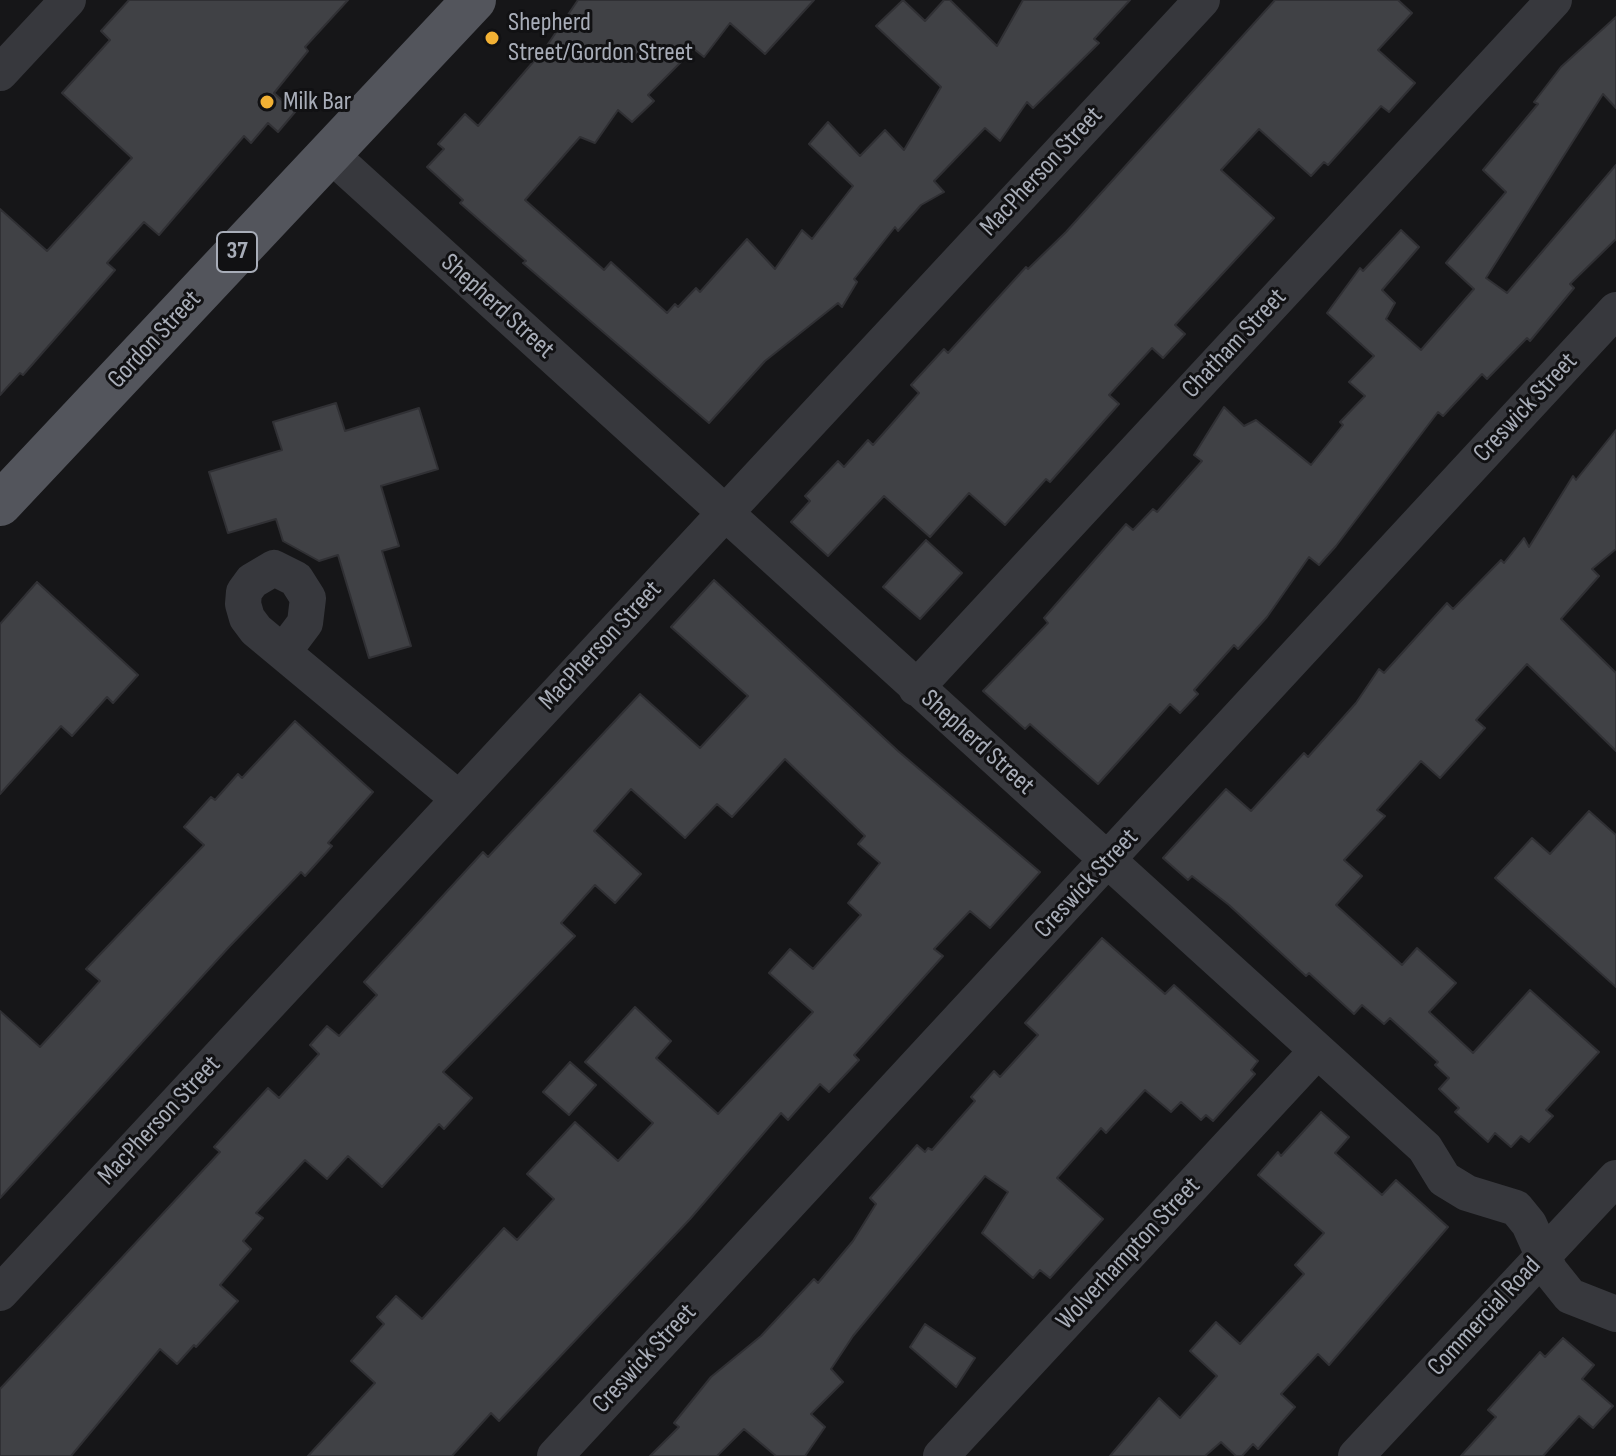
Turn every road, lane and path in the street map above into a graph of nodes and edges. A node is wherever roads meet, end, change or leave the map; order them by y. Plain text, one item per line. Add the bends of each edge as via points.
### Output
1 (68, 0) edge
2 (474, 0) edge
3 (1202, 0) edge
4 (1554, 0) edge
5 (0, 73) edge
6 (330, 154) junction
7 (1616, 310) edge
8 (0, 504) edge
9 (724, 513) junction
10 (284, 651) dead end
11 (916, 688) junction
12 (459, 799) junction
13 (1108, 861) junction
14 (1317, 1051) junction
15 (1616, 1178) edge
16 (1542, 1256) junction
17 (0, 1293) edge
18 (1616, 1314) edge
19 (555, 1456) edge
20 (941, 1456) edge
21 (1356, 1456) edge

1 - 5 street
2 - 6 main road, Gordon Street / 37
3 - 9 street, MacPherson Street
4 - 11 street, Chatham Street
6 - 8 main road, Gordon Street / 37
6 - 9 street, Shepherd Street
7 - 13 street, Creswick Street
9 - 11 street, Shepherd Street
9 - 12 street, MacPherson Street
10 - 12 street
11 - 13 street, Shepherd Street
12 - 17 street, MacPherson Street
13 - 14 street, Shepherd Street
13 - 19 street, Creswick Street
14 - 16 street, Shepherd Street via 1425,1148 1450,1184 1516,1208
14 - 20 street, Wolverhampton Street
15 - 16 street, Commercial Road
16 - 18 street, Shepherd Street via 1570,1296
16 - 21 street, Commercial Road

